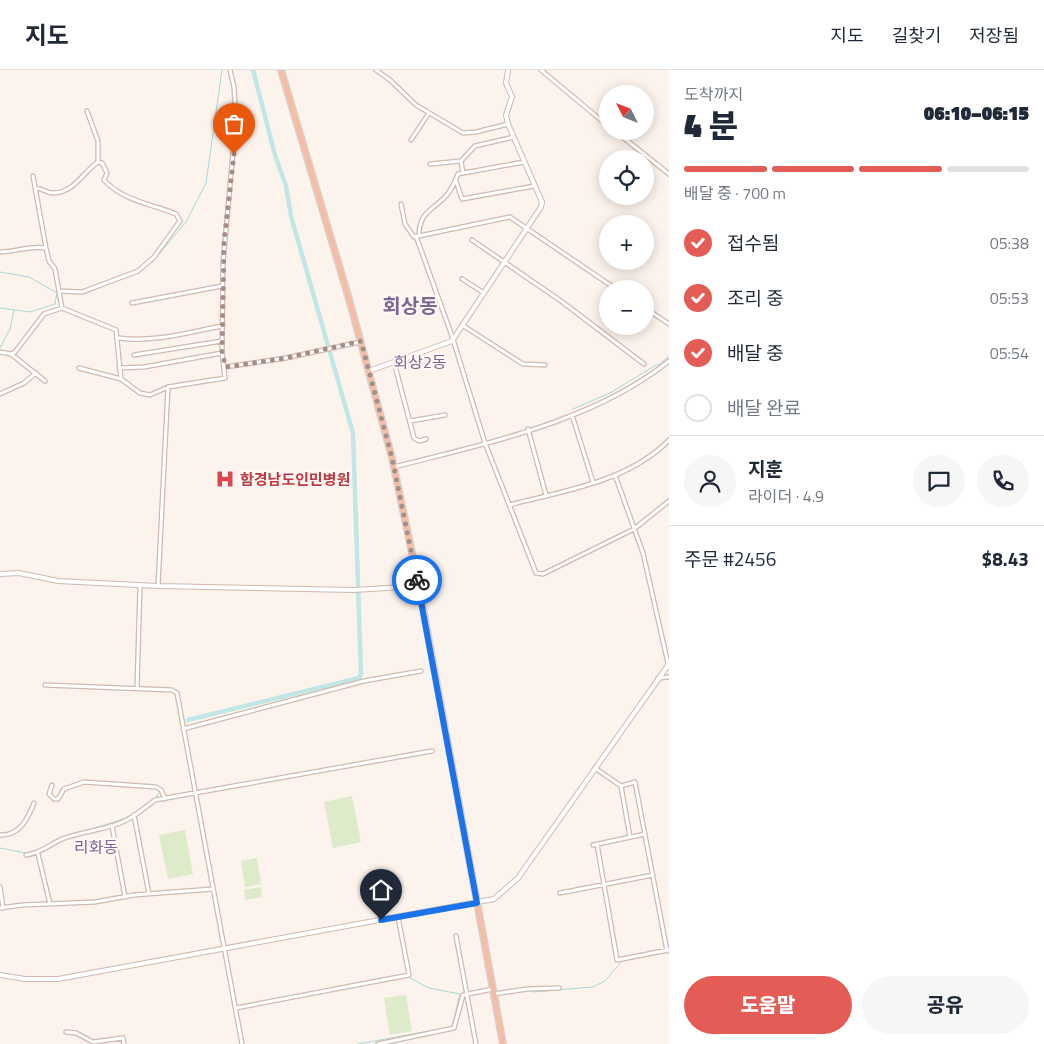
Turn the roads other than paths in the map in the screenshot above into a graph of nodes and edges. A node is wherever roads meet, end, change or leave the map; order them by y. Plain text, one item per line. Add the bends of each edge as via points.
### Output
1 (230, 70) edge
2 (282, 70) edge
3 (376, 70) edge
4 (508, 70) edge
5 (540, 70) edge
6 (87, 111) dead end
7 (429, 113) junction
8 (599, 119) edge
9 (508, 124) junction
10 (514, 137) junction
11 (412, 140) dead end
12 (626, 140) edge
13 (461, 161) junction
14 (98, 162) junction
15 (524, 162) junction
16 (430, 164) dead end
17 (463, 173) junction
18 (669, 174) edge
19 (33, 176) dead end
20 (455, 180) junction
21 (534, 186) junction
22 (34, 188) junction
23 (401, 204) dead end
24 (527, 228) junction
25 (417, 236) junction
26 (472, 240) dead end
27 (46, 248) junction
28 (0, 252) edge
29 (505, 261) junction
30 (462, 279) dead end
31 (603, 280) edge
32 (222, 286) junction
33 (59, 290) junction
34 (484, 293) junction
35 (132, 303) dead end
36 (62, 308) junction
37 (654, 314) edge
38 (669, 324) edge
39 (462, 325) junction
40 (223, 326) junction
41 (119, 338) junction
42 (222, 341) junction
43 (361, 341) junction
44 (452, 341) junction
45 (0, 352) edge
46 (222, 353) junction
47 (10, 354) junction
48 (134, 355) dead end
49 (669, 361) edge
50 (394, 362) junction
51 (644, 364) dead end
52 (545, 365) dead end
53 (226, 367) junction
54 (79, 368) dead end
55 (119, 368) junction
56 (369, 371) junction
57 (36, 373) junction
58 (121, 379) junction
59 (45, 381) dead end
60 (168, 387) junction
61 (0, 394) edge
62 (445, 415) dead end
63 (572, 415) junction
64 (410, 421) junction
65 (528, 429) junction
66 (426, 439) dead end
67 (669, 440) edge
68 (485, 443) junction
69 (394, 468) junction
70 (615, 475) junction
71 (593, 482) junction
72 (546, 495) junction
73 (669, 501) edge
74 (509, 505) junction
75 (634, 529) junction
76 (0, 574) edge
77 (140, 586) junction
78 (158, 586) junction
79 (419, 586) junction
80 (669, 665) edge
81 (421, 671) dead end
82 (669, 677) edge
83 (658, 678) junction
84 (45, 686) dead end
85 (137, 688) junction
86 (183, 729) junction
87 (432, 751) dead end
88 (595, 768) junction
89 (52, 785) dead end
90 (621, 786) junction
91 (196, 794) junction
92 (165, 799) junction
93 (34, 803) dead end
94 (134, 815) junction
95 (112, 826) junction
96 (645, 834) junction
97 (0, 835) edge
98 (630, 837) junction
99 (38, 854) junction
100 (26, 855) dead end
101 (654, 875) junction
102 (604, 885) junction
103 (0, 887) edge
104 (213, 889) junction
105 (560, 893) dead end
106 (149, 894) junction
107 (125, 897) junction
108 (477, 903) junction
109 (50, 904) junction
110 (2, 908) edge
111 (398, 917) junction
112 (456, 936) dead end
113 (225, 950) junction
114 (668, 951) edge
115 (0, 975) edge
116 (559, 988) dead end
117 (493, 992) junction
118 (467, 995) junction
119 (236, 1008) junction
120 (66, 1032) dead end
121 (400, 1039) junction
122 (124, 1044) edge
123 (242, 1044) edge
124 (378, 1044) edge
125 (401, 1044) edge
126 (476, 1044) edge
127 (503, 1044) edge

1 - 32 street via 236,119
2 - 43 highway
3 - 7 street
4 - 9 street via 506,83 512,97 506,115
5 - 8 street
6 - 14 street via 98,141
7 - 9 street via 467,134
7 - 11 street
9 - 10 street
10 - 13 street via 474,146
10 - 15 street
12 - 18 street
13 - 16 street
13 - 17 street
14 - 22 street via 76,184 60,192 50,193
14 - 33 street via 107,173 104,180 109,185 142,203 176,214 180,221 154,257 138,271 82,292
15 - 17 street
15 - 21 street
17 - 20 street via 458,174
19 - 22 street
20 - 21 street via 462,199
20 - 25 street via 444,198 431,207 419,223
21 - 24 street via 542,202
22 - 27 street
23 - 25 street via 405,224 412,236
24 - 25 street via 505,216
24 - 29 street
24 - 31 street
25 - 44 street
26 - 29 street
27 - 28 street
27 - 33 street
29 - 34 street
29 - 51 street
30 - 34 street
32 - 35 street
32 - 40 street
33 - 36 street
34 - 39 street
36 - 41 street via 116,330
36 - 47 street via 44,314 30,335
37 - 38 street
39 - 44 street
39 - 52 street via 523,364
40 - 41 street via 152,339
40 - 42 street
41 - 55 street
42 - 46 street
42 - 48 street
43 - 53 street via 324,351
43 - 56 highway
44 - 50 street
44 - 68 street
45 - 47 street
46 - 53 street
46 - 55 street via 144,367
47 - 57 street
49 - 63 street via 601,405
50 - 56 street
50 - 64 street
53 - 60 street via 225,378
54 - 58 street
55 - 58 street
56 - 69 highway
57 - 59 street
57 - 61 street via 24,383
58 - 60 street via 140,393 150,395
60 - 78 street
62 - 64 street
63 - 65 street
63 - 71 street
64 - 66 street via 414,438 418,441
65 - 68 street
65 - 72 street
67 - 70 street via 643,461
68 - 69 street
68 - 74 street
69 - 79 highway
70 - 71 street
70 - 75 street
71 - 72 street
72 - 74 street
73 - 75 street
74 - 75 street via 538,574 576,559
75 - 80 street
76 - 77 street via 20,573 58,581
77 - 78 street
77 - 85 street
78 - 79 street via 354,590
79 - 108 highway
80 - 83 street
81 - 86 street via 346,685
82 - 83 street
83 - 88 street
84 - 85 street
85 - 86 street via 175,691
86 - 91 street
87 - 91 street
88 - 90 street
88 - 108 street via 515,882 497,897
89 - 92 street via 50,794 54,799 58,799 64,789 84,782 156,787
90 - 96 street via 635,782
90 - 98 street
91 - 92 street
91 - 104 street
92 - 94 street via 155,800
93 - 97 street via 28,820 21,828
94 - 95 street
94 - 106 street
95 - 99 street via 68,837
95 - 107 street
96 - 98 street
96 - 101 street
98 - 102 street via 595,844
99 - 100 street
99 - 109 street
101 - 102 street
101 - 114 street
102 - 105 street
102 - 114 street via 618,960
103 - 110 street
104 - 106 street
104 - 113 street
106 - 107 street
107 - 109 street
108 - 111 street
108 - 117 highway
109 - 110 street
111 - 113 street
111 - 119 street via 409,975
112 - 118 street
113 - 115 street via 52,980
113 - 119 street
116 - 117 street
117 - 118 street
117 - 127 highway
118 - 121 street via 463,996 454,1028
118 - 126 street
119 - 123 street
120 - 122 street via 76,1033 93,1042 123,1038
121 - 124 street
121 - 125 street

